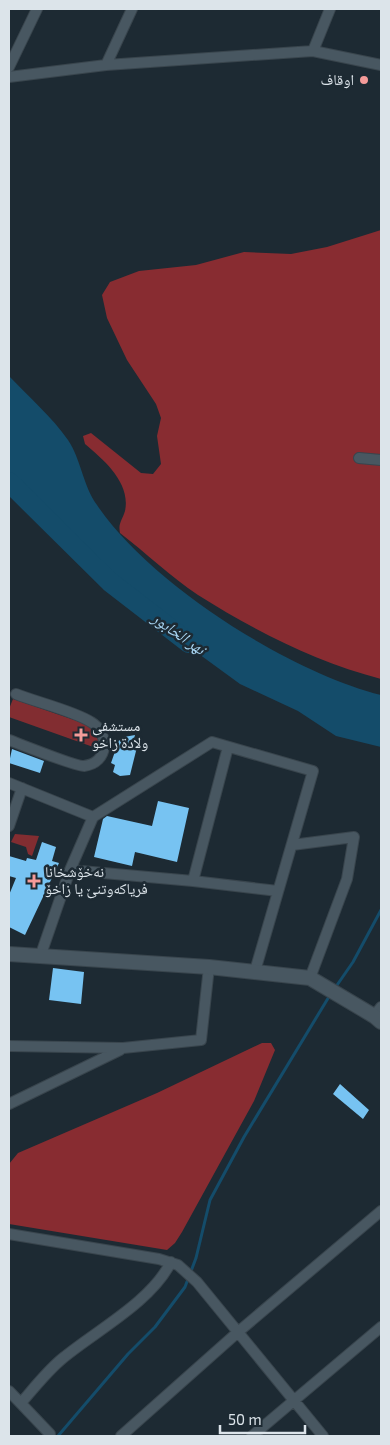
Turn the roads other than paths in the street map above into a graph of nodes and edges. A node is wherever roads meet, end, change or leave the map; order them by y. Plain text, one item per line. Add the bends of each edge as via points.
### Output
1 (37, 9) edge
2 (132, 9) edge
3 (330, 9) edge
4 (312, 51) junction
5 (106, 65) junction
6 (381, 65) edge
7 (9, 67) edge
8 (9, 77) edge
9 (359, 458) dead end
10 (381, 460) edge
11 (16, 694) dead end
12 (9, 740) edge
13 (228, 746) junction
14 (9, 782) edge
15 (22, 788) junction
16 (93, 817) junction
17 (9, 826) edge
18 (292, 845) junction
19 (70, 870) junction
20 (193, 881) junction
21 (278, 891) junction
22 (9, 954) edge
23 (40, 957) junction
24 (209, 966) junction
25 (255, 971) junction
26 (310, 978) junction
27 (376, 1014) edge
28 (9, 1046) edge
29 (123, 1048) junction
30 (9, 1104) edge
31 (381, 1211) edge
32 (9, 1234) edge
33 (174, 1263) junction
34 (381, 1327) edge
35 (238, 1332) junction
36 (9, 1391) edge
37 (294, 1401) junction
38 (21, 1403) junction
39 (50, 1434) dead end
40 (121, 1436) edge
41 (252, 1436) edge
42 (323, 1436) edge

1 - 7 street
2 - 5 street
3 - 4 street
4 - 5 street
4 - 6 street
5 - 8 street
9 - 10 street
11 - 12 street via 91,721 102,730 106,742 104,752 96,762 83,766
13 - 16 street via 212,742
13 - 18 street via 313,771
13 - 20 street
14 - 15 street
15 - 16 street
15 - 17 street
16 - 19 street
18 - 21 street
18 - 26 street via 354,837 347,879
19 - 20 street
19 - 23 street
20 - 21 street
21 - 25 street
22 - 23 street
23 - 24 street
24 - 25 street
24 - 29 street via 201,1040
25 - 26 street
26 - 27 street
28 - 29 street
29 - 30 street
31 - 35 street
32 - 33 street
33 - 35 street via 197,1282
33 - 38 street via 152,1289 62,1358
34 - 37 street
35 - 37 street
35 - 40 street
36 - 38 street
37 - 41 street
37 - 42 street
38 - 39 street

